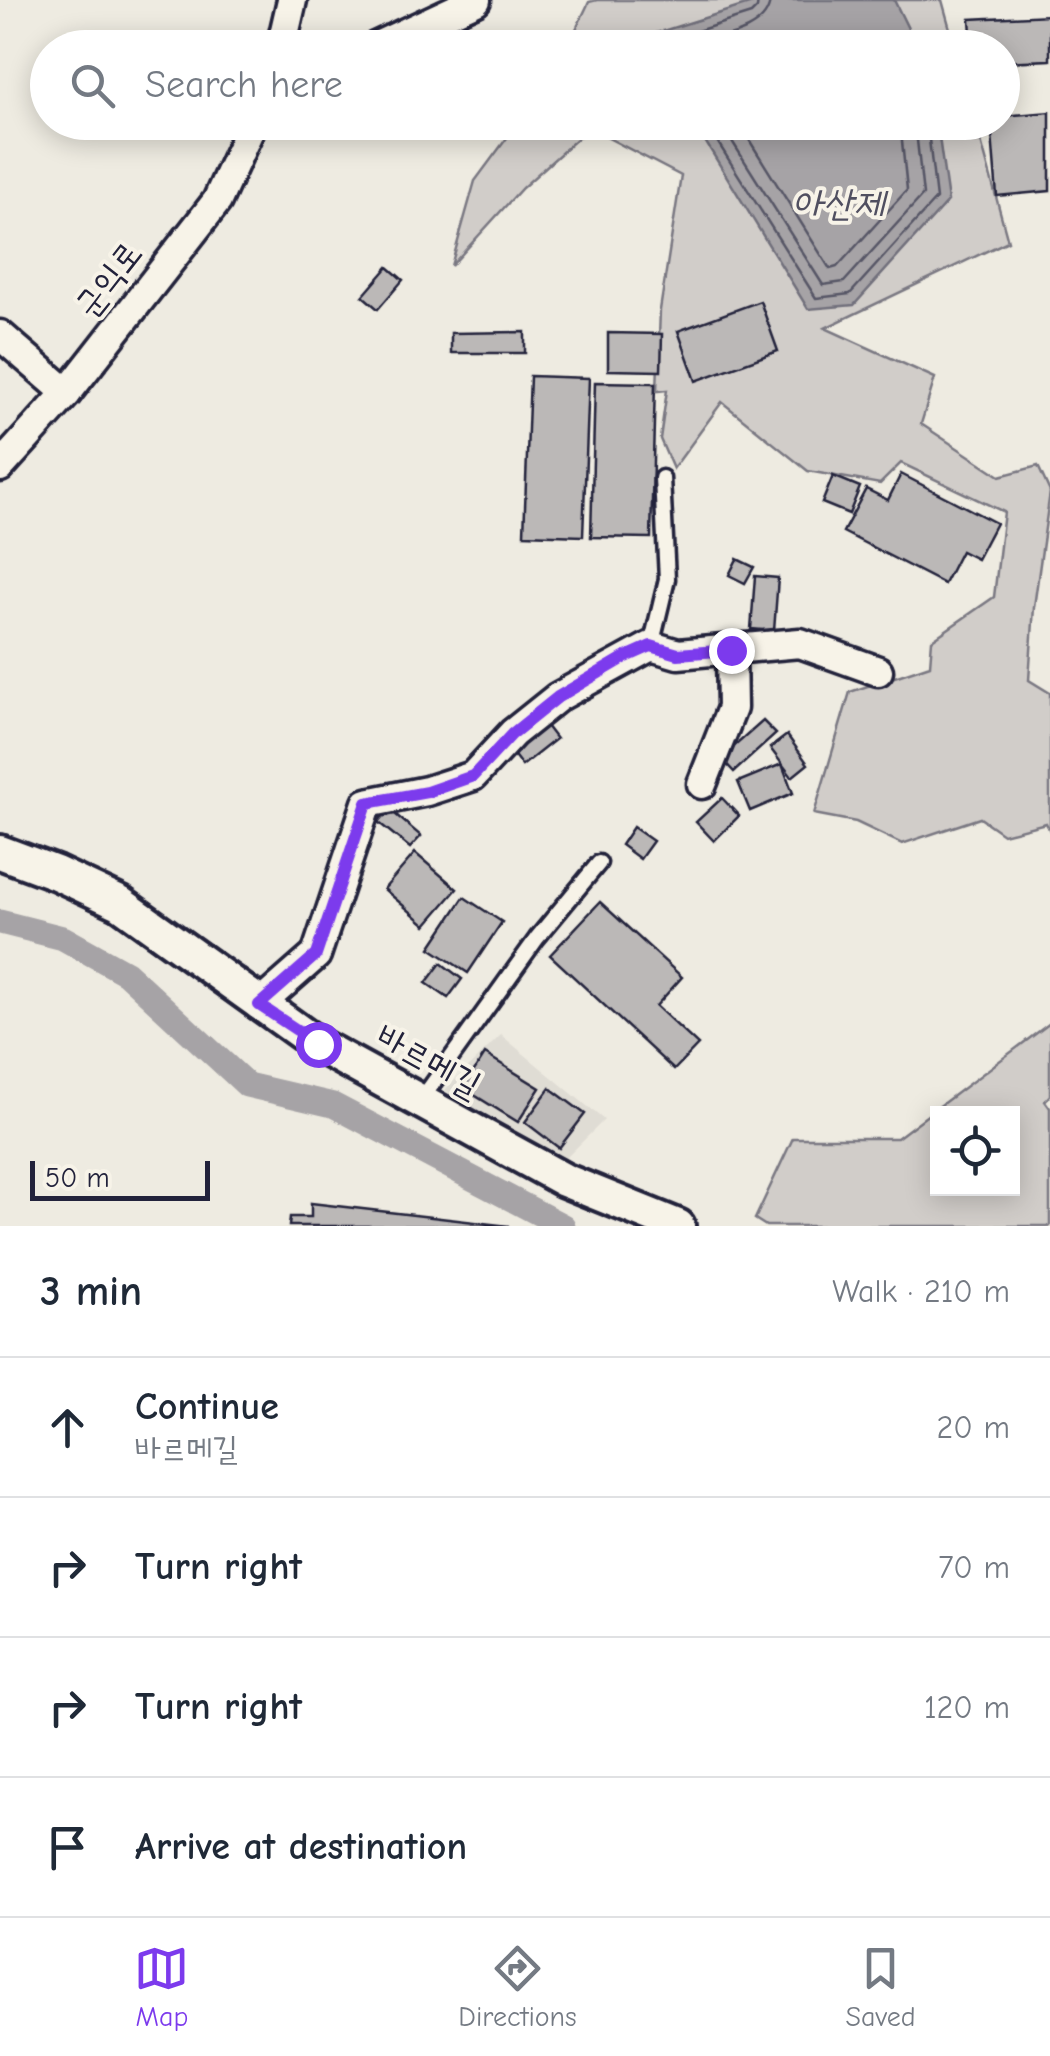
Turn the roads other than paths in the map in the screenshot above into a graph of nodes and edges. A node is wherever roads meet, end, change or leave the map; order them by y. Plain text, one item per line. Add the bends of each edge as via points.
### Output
1 (292, 0) edge
2 (476, 0) edge
3 (285, 30) edge
4 (412, 30) edge
5 (245, 140) edge
6 (0, 335) edge
7 (66, 393) junction
8 (0, 467) edge
9 (662, 478) dead end
10 (651, 646) junction
11 (731, 650) junction
12 (878, 671) dead end
13 (702, 784) dead end
14 (0, 852) edge
15 (598, 863) dead end
16 (259, 1005) junction
17 (420, 1100) junction
18 (678, 1226) edge

1 - 3 street
2 - 4 street
5 - 7 street, 군익로 via 218,200
6 - 7 street
7 - 8 street, 군익로
9 - 10 lane via 667,579
10 - 11 street via 678,654
10 - 16 street via 558,697 473,776 367,803 316,955
11 - 12 street via 800,643
11 - 13 street via 732,708
14 - 16 street, 바르메길 via 120,903
15 - 17 lane
16 - 17 street, 바르메길
17 - 18 street, 바르메길 via 564,1180

